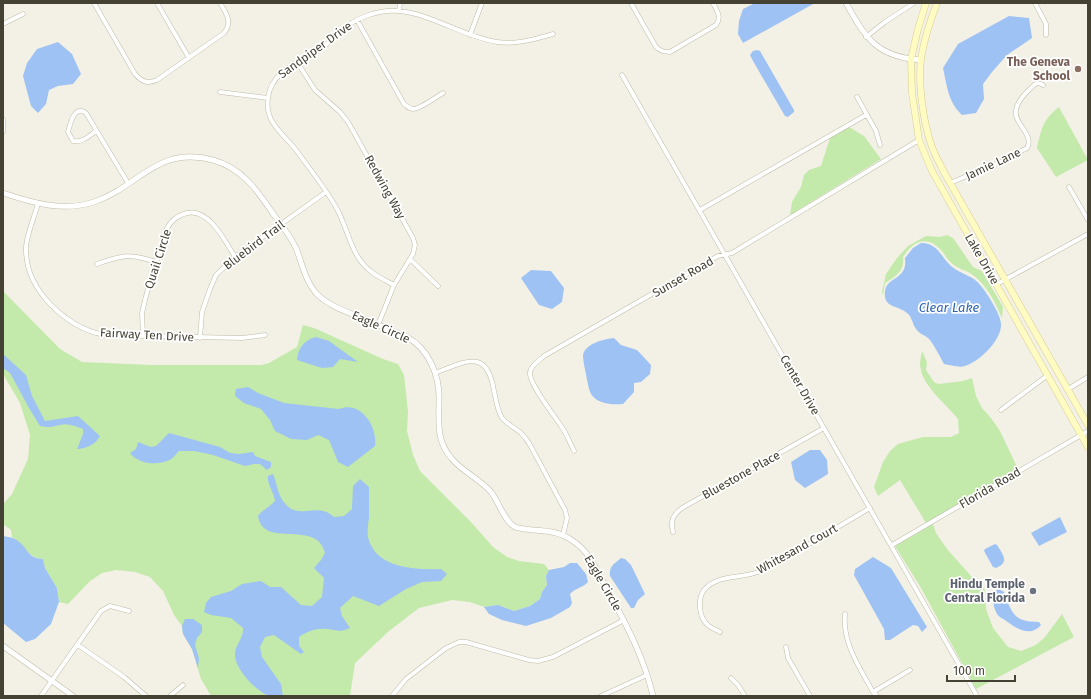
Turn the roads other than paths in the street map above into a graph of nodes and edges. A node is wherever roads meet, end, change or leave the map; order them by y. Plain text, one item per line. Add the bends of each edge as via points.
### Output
1 (94, 3) edge
2 (157, 3) edge
3 (220, 3) edge
4 (400, 3) edge
5 (482, 3) edge
6 (631, 3) edge
7 (713, 3) edge
8 (846, 3) edge
9 (914, 3) edge
10 (926, 3) edge
11 (937, 3) edge
12 (1035, 3) edge
13 (399, 11) junction
14 (23, 14) dead end
15 (357, 20) junction
16 (3, 24) edge
17 (470, 34) junction
18 (553, 34) dead end
19 (1046, 35) dead end
20 (866, 37) junction
21 (189, 58) junction
22 (911, 59) junction
23 (921, 60) junction
24 (297, 62) junction
25 (622, 75) dead end
26 (1043, 85) dead end
27 (220, 92) dead end
28 (443, 94) dead end
29 (857, 97) dead end
30 (268, 98) junction
31 (866, 115) junction
32 (3, 119) edge
33 (3, 132) edge
34 (96, 132) junction
35 (919, 140) junction
36 (880, 145) dead end
37 (128, 183) junction
38 (950, 183) junction
39 (1069, 187) dead end
40 (326, 192) junction
41 (3, 193) edge
42 (38, 203) junction
43 (700, 210) junction
44 (1088, 220) edge
45 (282, 225) junction
46 (1088, 234) edge
47 (725, 254) junction
48 (235, 257) junction
49 (410, 259) junction
50 (156, 262) junction
51 (97, 264) dead end
52 (1005, 280) junction
53 (997, 284) junction
54 (394, 285) junction
55 (438, 286) dead end
56 (378, 325) junction
57 (265, 335) dead end
58 (143, 336) junction
59 (200, 338) junction
60 (435, 373) junction
61 (1048, 375) junction
62 (1088, 377) edge
63 (1068, 389) junction
64 (1001, 410) dead end
65 (1088, 425) edge
66 (824, 428) junction
67 (1088, 431) edge
68 (1081, 435) junction
69 (1088, 447) edge
70 (574, 451) dead end
71 (870, 508) junction
72 (673, 532) dead end
73 (562, 535) junction
74 (892, 545) junction
75 (129, 611) dead end
76 (845, 614) dead end
77 (624, 620) junction
78 (720, 632) dead end
79 (78, 645) junction
80 (3, 646) edge
81 (786, 647) dead end
82 (910, 670) dead end
83 (647, 675) junction
84 (731, 678) dead end
85 (52, 681) junction
86 (182, 685) dead end
87 (873, 692) junction
88 (41, 696) edge
89 (73, 696) edge
90 (146, 696) edge
91 (170, 696) edge
92 (392, 696) edge
93 (601, 696) edge
94 (653, 696) edge
95 (745, 696) edge
96 (810, 696) edge
97 (877, 696) edge
98 (977, 696) edge

1 - 21 street via 140,80 152,83
2 - 21 street
3 - 21 street via 229,20 227,30
4 - 13 street
5 - 17 street
6 - 7 street via 656,47 661,51 670,52 719,22
8 - 20 street
9 - 20 street
10 - 22 main road, Lake Drive
11 - 23 main road, Lake Drive via 930,19
12 - 19 street via 1046,24
13 - 15 street, Sandpiper Drive via 376,13
13 - 17 street, Sandpiper Drive via 416,14
14 - 16 street
15 - 24 street, Sandpiper Drive via 324,46
15 - 28 street via 408,108 418,108
17 - 18 street, Sandpiper Drive via 512,43
20 - 22 street via 884,51
22 - 23 street
22 - 35 main road, Lake Drive via 912,93
23 - 38 main road, Lake Drive via 922,99 926,123 931,144
24 - 30 street, Sandpiper Drive via 278,75
24 - 49 street, Redwing Way via 315,90 348,122 413,238 415,250
25 - 43 street, Center Drive
26 - 38 street, Jamie Lane via 1040,83 1032,87 1015,111 1028,141 1027,148
27 - 30 street
29 - 31 street
30 - 40 street via 268,109 274,126 298,152
31 - 36 street via 876,131
31 - 43 street
32 - 33 street
34 - 34 street via 86,113 79,110 68,132 73,141 77,142
34 - 37 street
35 - 47 street, Sunset Road via 732,253
35 - 53 main road, Lake Drive via 932,171
37 - 42 street, Eagle Circle via 105,198 84,204 64,207
37 - 45 street, Eagle Circle via 152,167 170,160 190,157 212,160 240,173 250,182
38 - 52 main road, Lake Drive
39 - 44 street
40 - 45 street, Bluebird Trail
40 - 54 street via 359,259 373,273
41 - 42 street, Eagle Circle
42 - 58 street, Fairway Ten Drive via 26,246 27,260 30,274 46,299 61,314 91,332
43 - 47 street, Center Drive
45 - 48 street, Bluebird Trail
45 - 56 street, Eagle Circle via 295,247 306,277 317,293 332,305
46 - 52 street
47 - 66 street, Center Drive
47 - 70 street, Sunset Road via 534,364 530,378 562,426
48 - 50 street, Quail Circle via 211,222 201,214 192,212 171,221
48 - 59 street, Bluebird Trail via 216,275 202,312
49 - 54 street, Redwing Way
49 - 55 street
50 - 51 street via 127,255
50 - 58 street, Quail Circle via 142,313
52 - 53 street
52 - 63 main road, Lake Drive
53 - 61 main road, Lake Drive
54 - 56 street, Redwing Way
56 - 60 street, Eagle Circle via 414,341 424,352
57 - 59 street, Fairway Ten Drive
58 - 59 street, Fairway Ten Drive
60 - 73 street, Eagle Circle via 439,392 440,436 452,459 485,486 514,526
60 - 73 street via 465,362 479,362 485,366 492,380 502,418 529,443 565,510 567,524
61 - 64 street
61 - 68 main road, Lake Drive
62 - 63 street
63 - 65 main road, Lake Drive
66 - 71 street, Center Drive
66 - 72 street, Bluestone Place via 682,508 672,520
67 - 68 street, Florida Road
68 - 69 main road, Lake Drive
68 - 74 street, Florida Road
71 - 74 street, Center Drive
71 - 78 street, Whitesand Court via 771,566 746,576 718,580 707,587 699,605 708,626
73 - 77 street, Eagle Circle via 580,546 589,556
74 - 98 street, Center Drive
75 - 79 street via 115,606 105,608
76 - 87 street via 844,622 852,654
77 - 83 street, Eagle Circle
77 - 92 street via 545,660 529,660 466,642 453,644 406,679
79 - 85 street
79 - 90 street
80 - 85 street
81 - 96 street via 788,658
82 - 87 street
83 - 93 street
83 - 94 street, Eagle Circle
84 - 95 street
85 - 88 street
85 - 89 street
86 - 91 street
87 - 97 street

